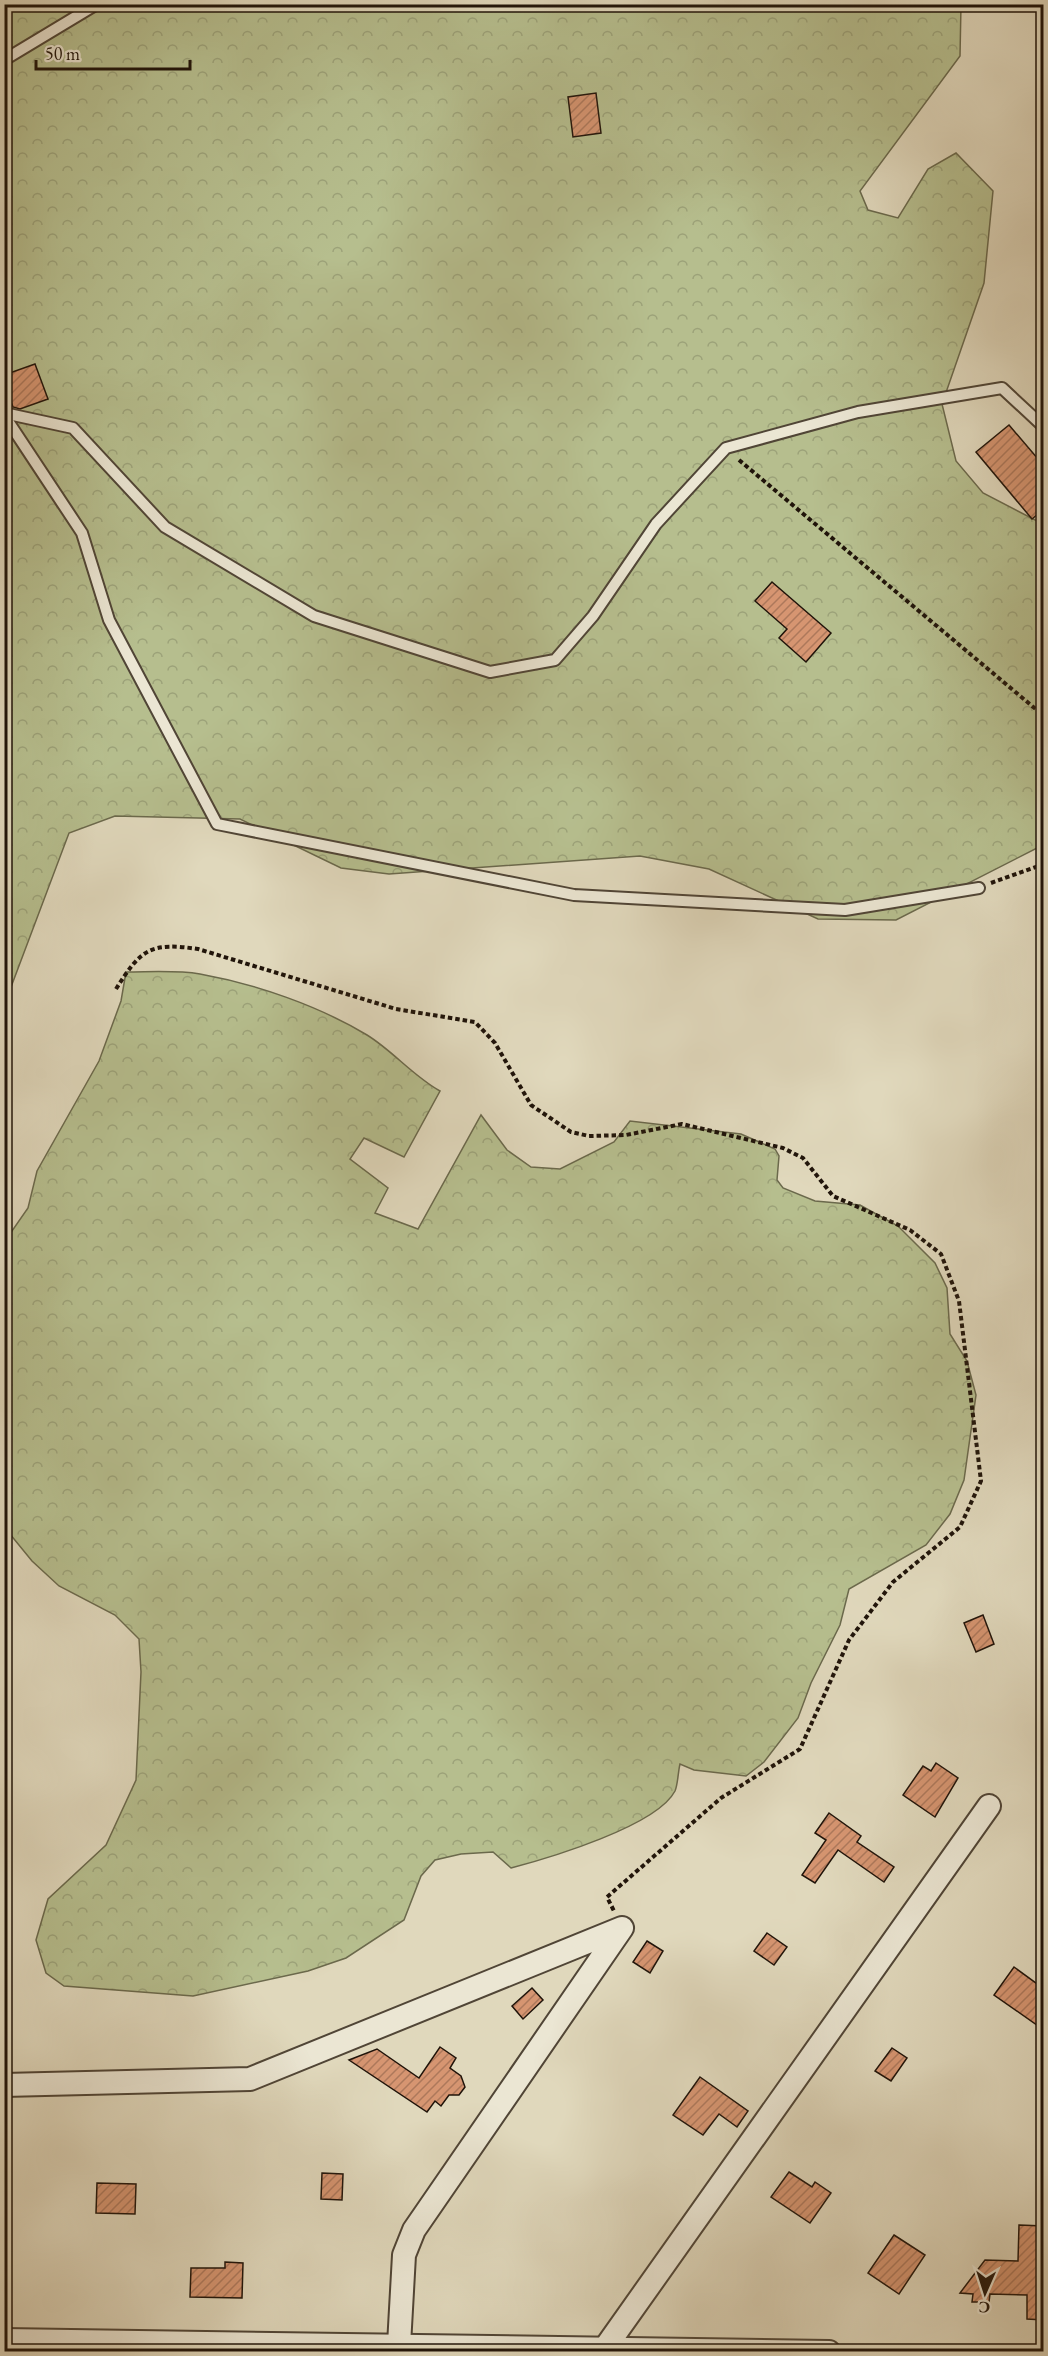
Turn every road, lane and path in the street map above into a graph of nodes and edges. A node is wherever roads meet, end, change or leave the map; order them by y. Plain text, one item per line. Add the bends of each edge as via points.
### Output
1 (98, 4) edge
2 (4, 60) edge
3 (4, 414) edge
4 (1044, 427) edge
5 (726, 448) junction
6 (1044, 691) edge
7 (1039, 711) junction
8 (1044, 716) edge
9 (1044, 864) edge
10 (979, 888) joint
11 (116, 989) dead end
12 (989, 1806) dead end
13 (622, 1928) junction
14 (4, 2085) edge
15 (4, 2340) edge
16 (399, 2345) junction
17 (49, 2346) edge
18 (289, 2348) edge
19 (605, 2348) junction
20 (554, 2350) edge
21 (811, 2351) edge
22 (829, 2352) edge

1 - 2 lane
3 - 5 lane via 73,428 165,526 314,616 490,672 555,660 593,616 656,524
3 - 10 lane via 82,533 109,620 217,824 574,895 844,910
4 - 5 lane via 1002,388 858,411
5 - 7 path
6 - 7 path
7 - 8 path
9 - 10 path
11 - 13 path via 133,962 148,951 170,945 396,1009 476,1022 495,1043 531,1105 571,1132 589,1136 626,1135 682,1124 783,1148 803,1158 832,1196 910,1230 941,1254 959,1301 981,1481 960,1527 893,1581 849,1640 800,1749 722,1798 607,1897
12 - 19 street
13 - 14 street via 250,2079
13 - 16 street via 414,2230 404,2255
15 - 17 street
16 - 18 street
16 - 20 street
17 - 18 street
19 - 20 street
19 - 21 street
21 - 22 street

